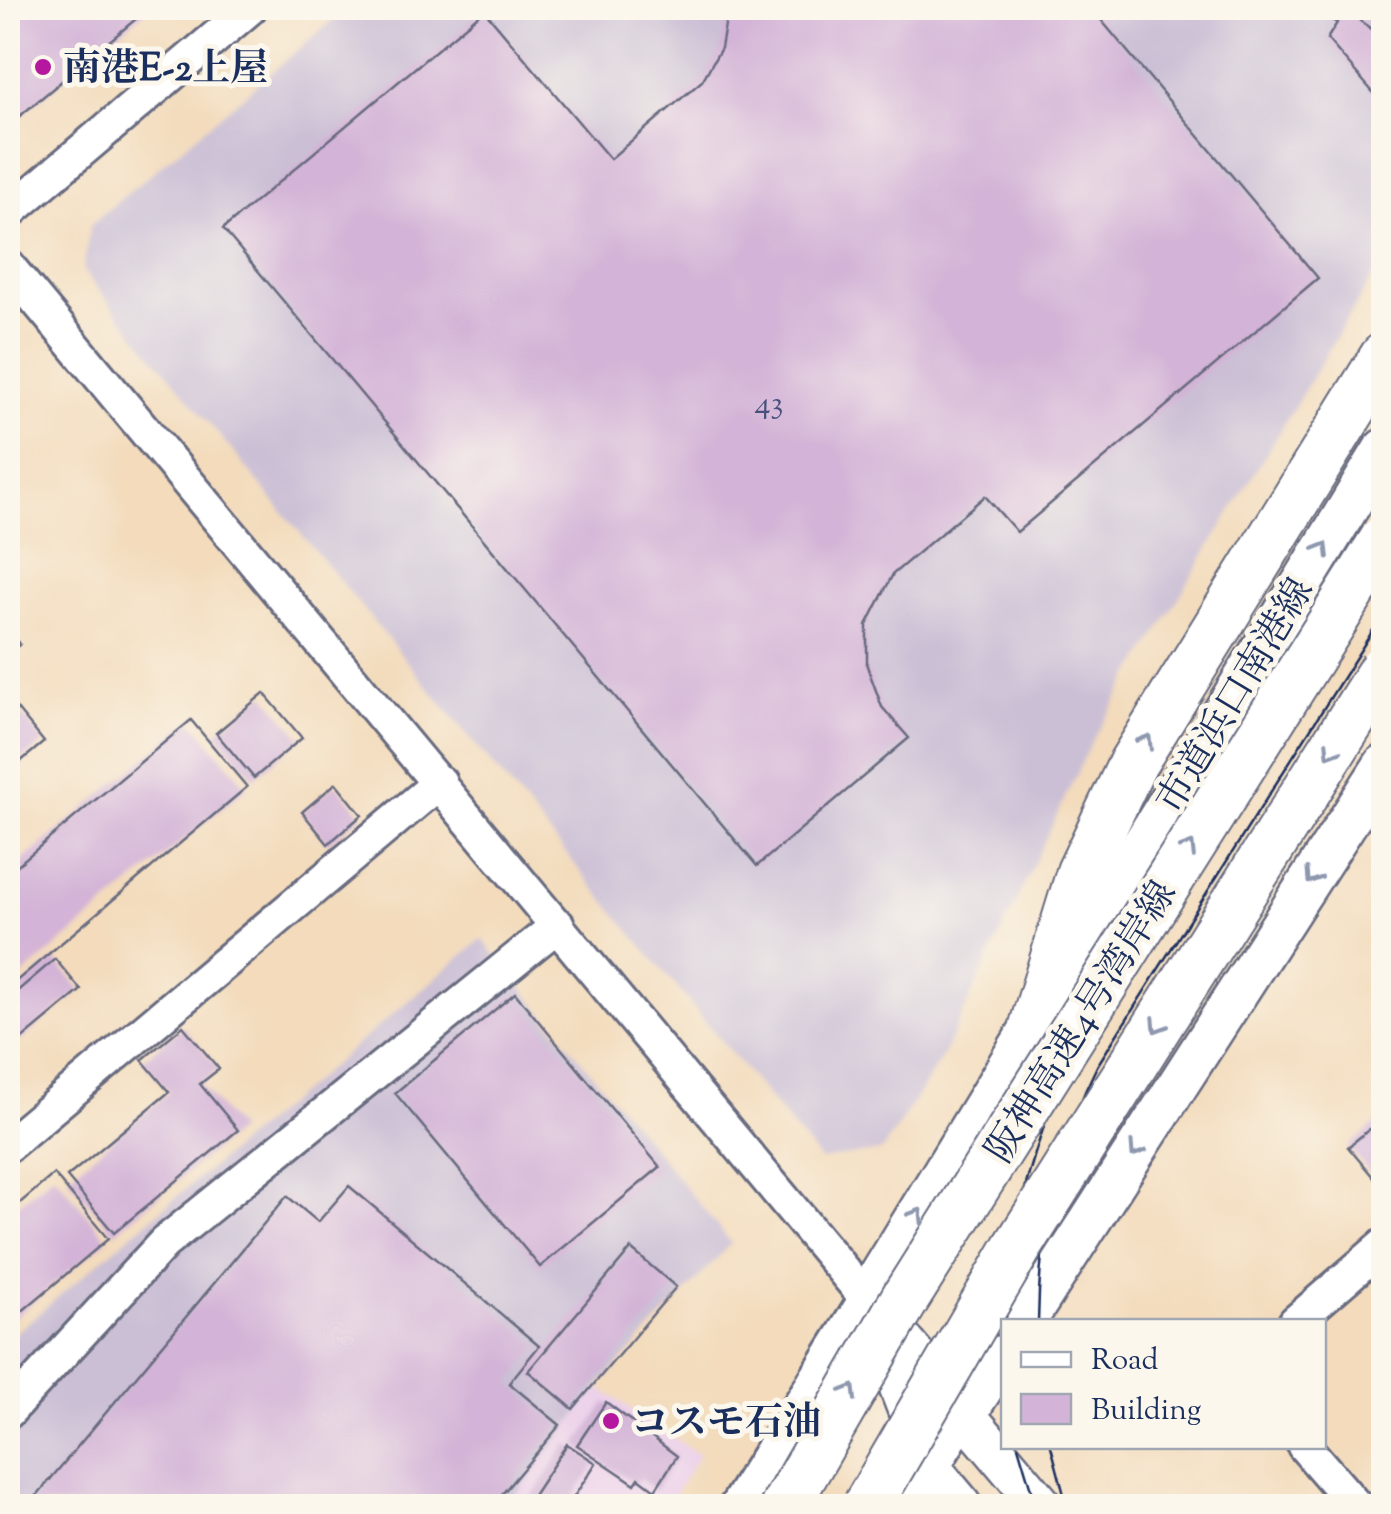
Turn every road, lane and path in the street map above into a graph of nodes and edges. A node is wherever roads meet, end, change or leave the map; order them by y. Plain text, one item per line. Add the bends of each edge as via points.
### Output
1 (250, 8) edge
2 (8, 212) edge
3 (8, 266) edge
4 (1384, 357) edge
5 (1384, 449) edge
6 (1384, 540) edge
7 (1384, 668) edge
8 (1384, 766) edge
9 (440, 782) junction
10 (558, 925) junction
11 (1034, 1026) junction
12 (8, 1145) edge
13 (1384, 1245) edge
14 (866, 1298) junction
15 (1027, 1319) edge
16 (1298, 1319) edge
17 (1001, 1359) edge
18 (8, 1412) edge
19 (964, 1415) junction
20 (1307, 1449) edge
21 (931, 1469) junction
22 (736, 1506) edge
23 (785, 1506) edge
24 (867, 1506) edge
25 (908, 1506) edge
26 (962, 1506) edge
27 (1042, 1506) edge
28 (1356, 1506) edge

1 - 2 street
3 - 9 street
11 -> 4 highway via 1081,872 1132,762
11 -> 5 main road, 市道浜口南港線
23 -> 6 highway, 阪神高速4号湾岸線, bridge via 906,1297
7 -> 24 highway, 阪神高速4号湾岸線, bridge via 999,1278
8 -> 15 main road
9 - 10 street
9 - 12 street
10 - 14 street
10 - 18 street via 164,1242
14 -> 11 main road, 市道浜口南港線
13 - 16 street
14 - 19 main road
14 - 21 main road
14 - 22 street
17 - 19 main road
19 - 21 street
19 - 27 main road
20 - 28 street
21 - 25 street
21 - 26 main road

